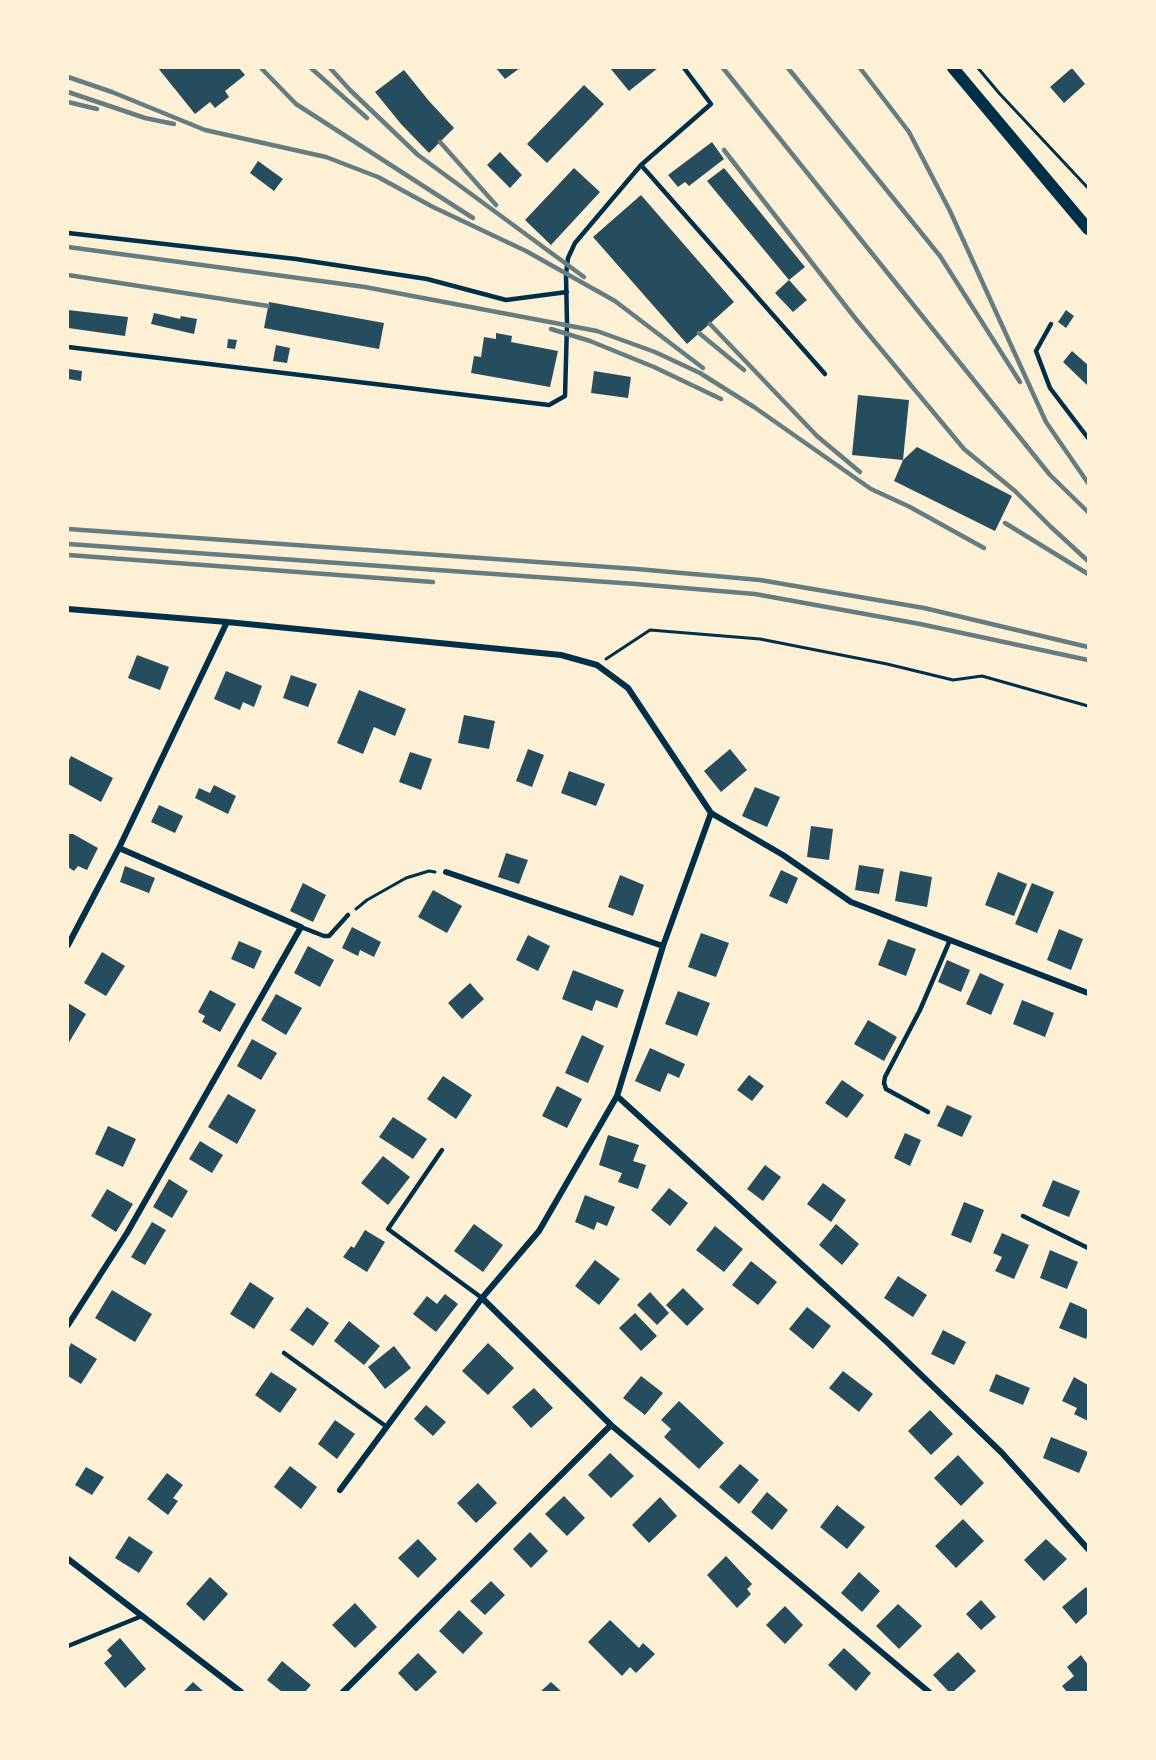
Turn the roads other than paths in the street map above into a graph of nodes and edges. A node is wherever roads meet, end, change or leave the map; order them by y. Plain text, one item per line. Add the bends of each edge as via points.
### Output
1 (684, 68) edge
2 (953, 68) edge
3 (641, 165) junction
4 (1089, 229) edge
5 (68, 233) edge
6 (567, 292) junction
7 (1051, 324) dead end
8 (68, 347) edge
9 (825, 374) dead end
10 (1089, 438) edge
11 (68, 609) edge
12 (227, 622) junction
13 (711, 813) junction
14 (119, 848) junction
15 (446, 872) road end
16 (348, 915) road end
17 (301, 927) junction
18 (950, 940) junction
19 (68, 945) edge
20 (663, 946) junction
21 (1089, 993) edge
22 (617, 1096) junction
23 (928, 1112) dead end
24 (442, 1150) dead end
25 (1023, 1216) dead end
26 (1089, 1248) edge
27 (483, 1298) junction
28 (68, 1325) edge
29 (284, 1353) dead end
30 (611, 1425) junction
31 (387, 1427) junction
32 (340, 1490) dead end
33 (1089, 1549) edge
34 (68, 1559) edge
35 (142, 1616) junction
36 (68, 1646) edge
37 (241, 1692) edge
38 (343, 1692) edge
39 (929, 1692) edge

1 - 3 lane via 711,104
2 - 4 main road
3 - 6 lane via 575,243 568,258
3 - 9 lane
5 - 6 lane via 296,259 427,279 506,300
6 - 8 lane via 565,396 549,405
7 - 10 lane via 1036,351 1050,388
11 - 12 street
12 - 13 street via 561,655 597,665 628,688
12 - 14 street
13 - 18 street via 783,855 851,902
13 - 20 street
14 - 17 street
14 - 19 street
15 - 20 street
16 - 17 lane via 329,936
17 - 28 street via 127,1233
18 - 21 street
18 - 23 lane via 884,1083 886,1089
20 - 22 street
22 - 27 street via 539,1231
22 - 33 street via 888,1343 1002,1453
24 - 27 lane via 388,1229
25 - 26 lane
27 - 30 street
27 - 31 street
29 - 31 lane
30 - 38 street
30 - 39 street
31 - 32 street
34 - 35 street
35 - 36 lane
35 - 37 street

